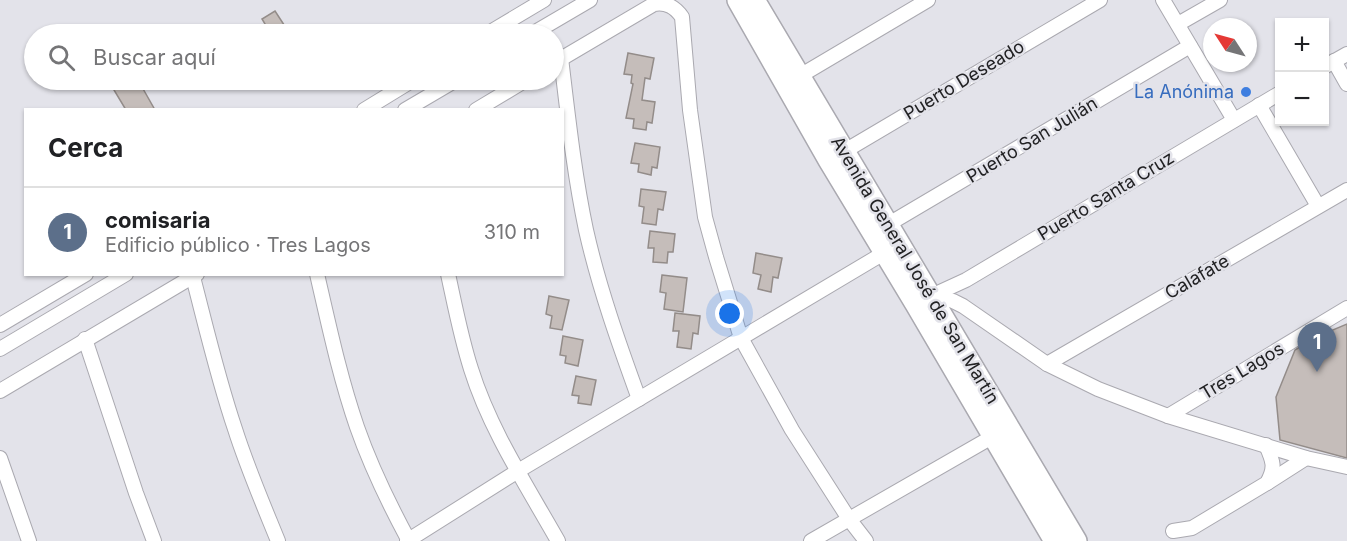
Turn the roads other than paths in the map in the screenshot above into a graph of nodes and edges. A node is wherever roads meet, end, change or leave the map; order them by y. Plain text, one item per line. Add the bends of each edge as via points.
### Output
1 (544, 0) edge
2 (590, 0) edge
3 (928, 0) edge
4 (1100, 0) edge
5 (1163, 0) edge
6 (1220, 0) edge
7 (753, 1) edge
8 (504, 24) edge
9 (549, 24) edge
10 (1178, 24) junction
11 (1190, 46) junction
12 (1347, 54) edge
13 (564, 57) edge
14 (1329, 64) edge
15 (792, 80) junction
16 (1347, 84) edge
17 (397, 90) edge
18 (439, 90) edge
19 (509, 90) edge
20 (562, 90) edge
21 (1275, 96) edge
22 (1258, 105) junction
23 (367, 108) edge
24 (408, 108) edge
25 (479, 108) edge
26 (1234, 120) junction
27 (836, 156) junction
28 (1347, 190) edge
29 (1318, 206) junction
30 (880, 229) junction
31 (884, 253) junction
32 (83, 276) edge
33 (123, 276) edge
34 (195, 276) edge
35 (317, 276) edge
36 (448, 276) edge
37 (923, 300) junction
38 (1347, 308) edge
39 (0, 325) edge
40 (741, 338) junction
41 (85, 339) junction
42 (0, 349) edge
43 (1047, 364) junction
44 (0, 390) edge
45 (639, 399) junction
46 (1168, 416) junction
47 (1001, 432) junction
48 (1266, 446) junction
49 (0, 458) edge
50 (1306, 458) junction
51 (1347, 467) edge
52 (518, 471) junction
53 (1267, 483) junction
54 (849, 519) junction
55 (1173, 531) dead end
56 (29, 541) edge
57 (154, 541) edge
58 (278, 541) edge
59 (408, 541) edge
60 (558, 541) edge
61 (811, 541) edge
62 (866, 541) edge
63 (1056, 541) edge
64 (1076, 541) edge

1 - 8 street
2 - 9 street
3 - 15 street
4 - 27 street, Puerto Deseado
5 - 10 street
6 - 10 street
7 - 15 highway, Avenida General José de San Martín
10 - 11 street
11 - 26 street
11 - 30 street, Puerto San Julián
12 - 14 street
13 - 40 street via 654,4 669,5 682,17 705,217
14 - 16 street
15 - 27 highway, Avenida General José de San Martín
17 - 23 street
18 - 24 street
19 - 25 street
20 - 45 street via 586,231 602,294
21 - 22 street, Puerto Santa Cruz
22 - 26 street, Puerto Santa Cruz
22 - 29 street
26 - 37 street, Puerto Santa Cruz via 966,279
27 - 30 highway, Avenida General José de San Martín
28 - 29 street, Calafate
29 - 43 street, Calafate
30 - 31 highway, Avenida General José de San Martín
30 - 37 highway, Avenida General José de San Martín
31 - 37 highway, Avenida General José de San Martín via 899,276
31 - 40 street
32 - 39 street
33 - 42 street
34 - 41 street
34 - 58 street via 235,430
35 - 59 street via 357,426
36 - 52 street via 471,370
37 - 43 street via 953,301 963,306
37 - 47 highway, Avenida General José de San Martín
38 - 46 street, Tres Lagos
40 - 45 street
40 - 54 street via 792,430
41 - 44 street
41 - 57 street
43 - 46 street
45 - 52 street
46 - 48 street
47 - 54 street
47 - 63 highway, Avenida General José de San Martín
47 - 64 highway, Avenida General José de San Martín
48 - 50 street
48 - 53 street via 1273,469
49 - 56 street
50 - 51 street
50 - 53 street
52 - 59 street
52 - 60 street
53 - 55 street via 1192,528
54 - 61 street
54 - 62 street

